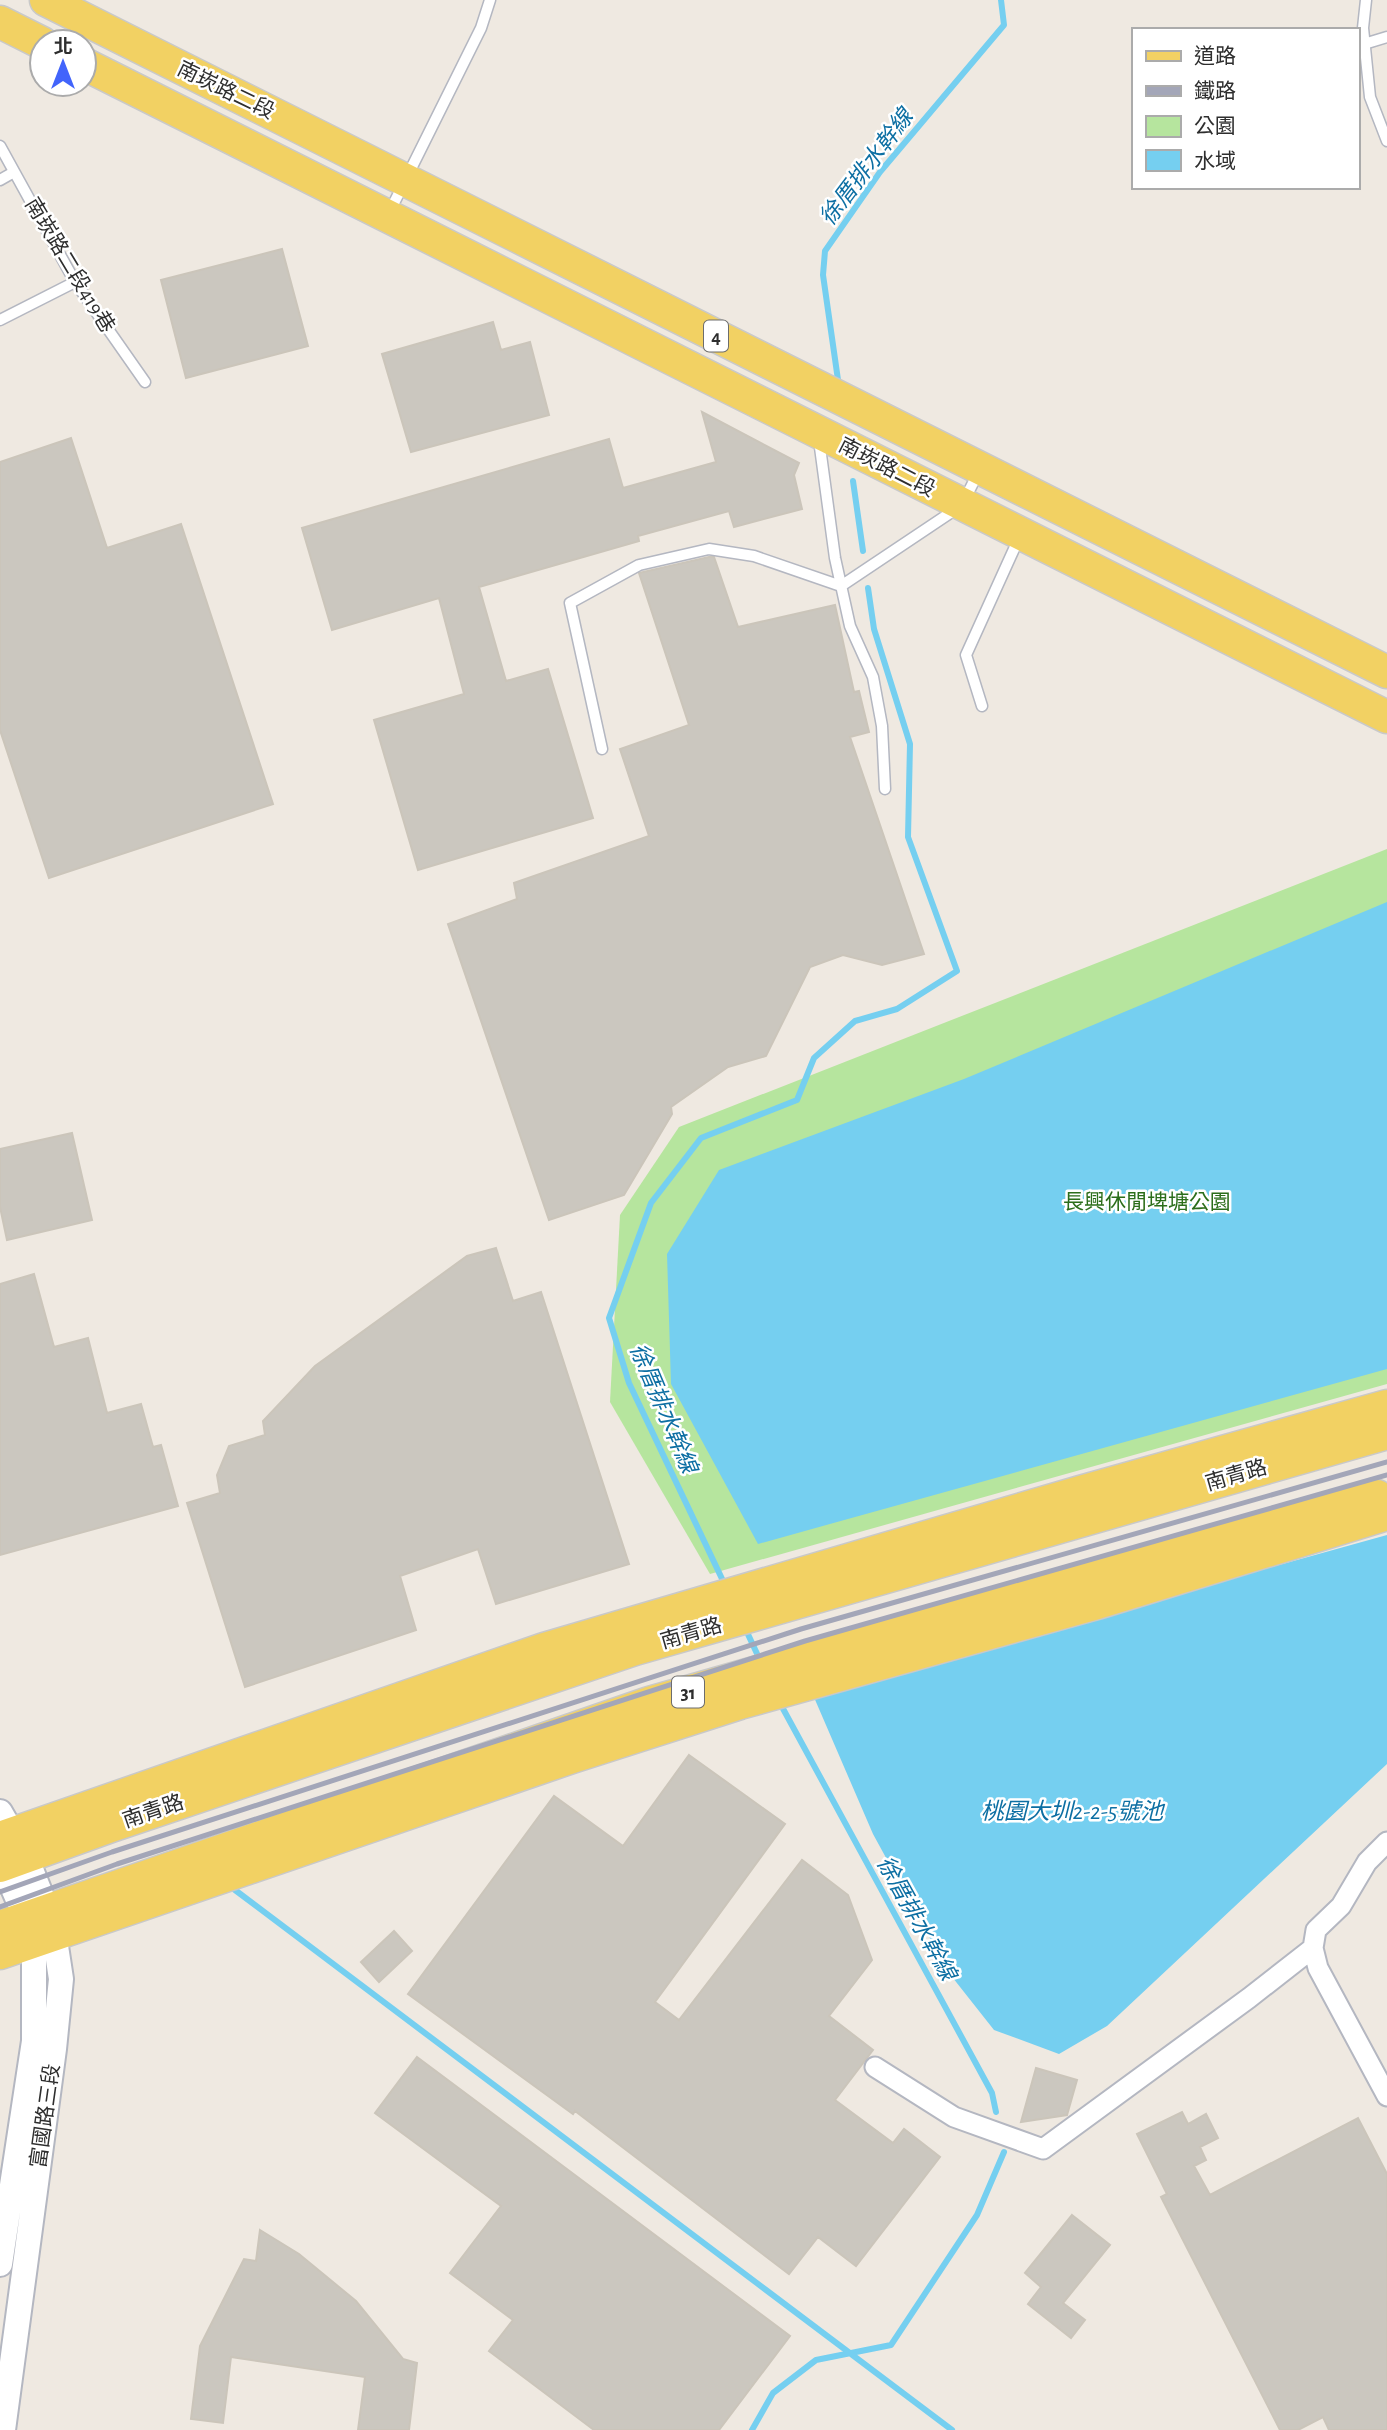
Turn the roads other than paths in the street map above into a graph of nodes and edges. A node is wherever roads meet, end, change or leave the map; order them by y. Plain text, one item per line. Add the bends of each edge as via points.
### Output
1 (46, 0) edge
2 (490, 0) edge
3 (1366, 0) edge
4 (0, 22) edge
5 (28, 36) edge
6 (1387, 37) edge
7 (1364, 44) junction
8 (98, 71) edge
9 (1387, 141) edge
10 (0, 146) edge
11 (14, 172) junction
12 (406, 179) junction
13 (0, 180) edge
14 (388, 216) junction
15 (75, 282) junction
16 (0, 320) edge
17 (145, 382) dead end
18 (818, 432) junction
19 (980, 469) junction
20 (962, 505) junction
21 (1021, 534) junction
22 (841, 586) junction
23 (1387, 672) edge
24 (982, 706) dead end
25 (1387, 717) edge
26 (602, 749) dead end
27 (885, 789) dead end
28 (1387, 1406) edge
29 (1387, 1433) edge
30 (1279, 1462) junction
31 (1164, 1468) junction
32 (1387, 1493) edge
33 (1387, 1514) edge
34 (1236, 1535) junction
35 (1169, 1581) junction
36 (658, 1729) junction
37 (547, 1738) junction
38 (209, 1765) junction
39 (110, 1826) junction
40 (1387, 1842) edge
41 (6, 1847) edge
42 (32, 1926) edge
43 (1313, 1948) junction
44 (0, 1953) edge
45 (875, 2067) dead end
46 (1387, 2096) edge
47 (0, 2264) edge
48 (4, 2430) edge

1 - 12 main road, 南崁路二段 / 4
2 - 12 lane via 481,28
3 - 7 lane
4 - 5 main road
6 - 7 lane
7 - 9 lane via 1370,97
8 - 14 main road, 南崁路二段 / 4
10 - 11 lane, 南崁路二段419巷
11 - 13 lane
11 - 15 lane, 南崁路二段419巷
12 - 14 lane
12 - 19 main road, 南崁路二段 / 4
14 - 18 main road, 南崁路二段 / 4
15 - 16 lane
15 - 17 lane, 南崁路二段419巷
18 - 20 main road, 南崁路二段 / 4
18 - 22 lane
19 - 20 lane
19 - 23 main road, 南崁路二段 / 4
20 - 21 main road, 南崁路二段 / 4
20 - 22 lane
21 - 24 lane via 966,655
21 - 25 main road, 南崁路二段 / 4
22 - 26 lane via 754,556 709,550 639,565 570,603
22 - 27 lane via 850,626 873,677 882,726
28 - 31 main road
29 - 30 main road, 南青路
30 - 31 main road, 南青路
30 - 39 main road, 南青路 via 635,1649
31 - 38 main road via 544,1649
32 - 34 main road, 31
33 - 35 main road, 31
34 - 35 main road
34 - 37 main road, 31 via 649,1703
35 - 36 main road, 31
36 - 37 main road
36 - 42 main road, 31
37 - 42 main road, 31
38 - 39 main road, 南青路
38 - 41 main road
39 - 41 main road, 南青路
40 - 43 street via 1367,1862 1341,1906 1316,1930
41 - 42 street, 富國路三段
42 - 44 main road, 31
42 - 47 street, 富國路三段 via 34,2041
42 - 48 street, 富國路三段 via 61,1979
43 - 45 street via 1042,2149 954,2116
43 - 46 street via 1318,1968

